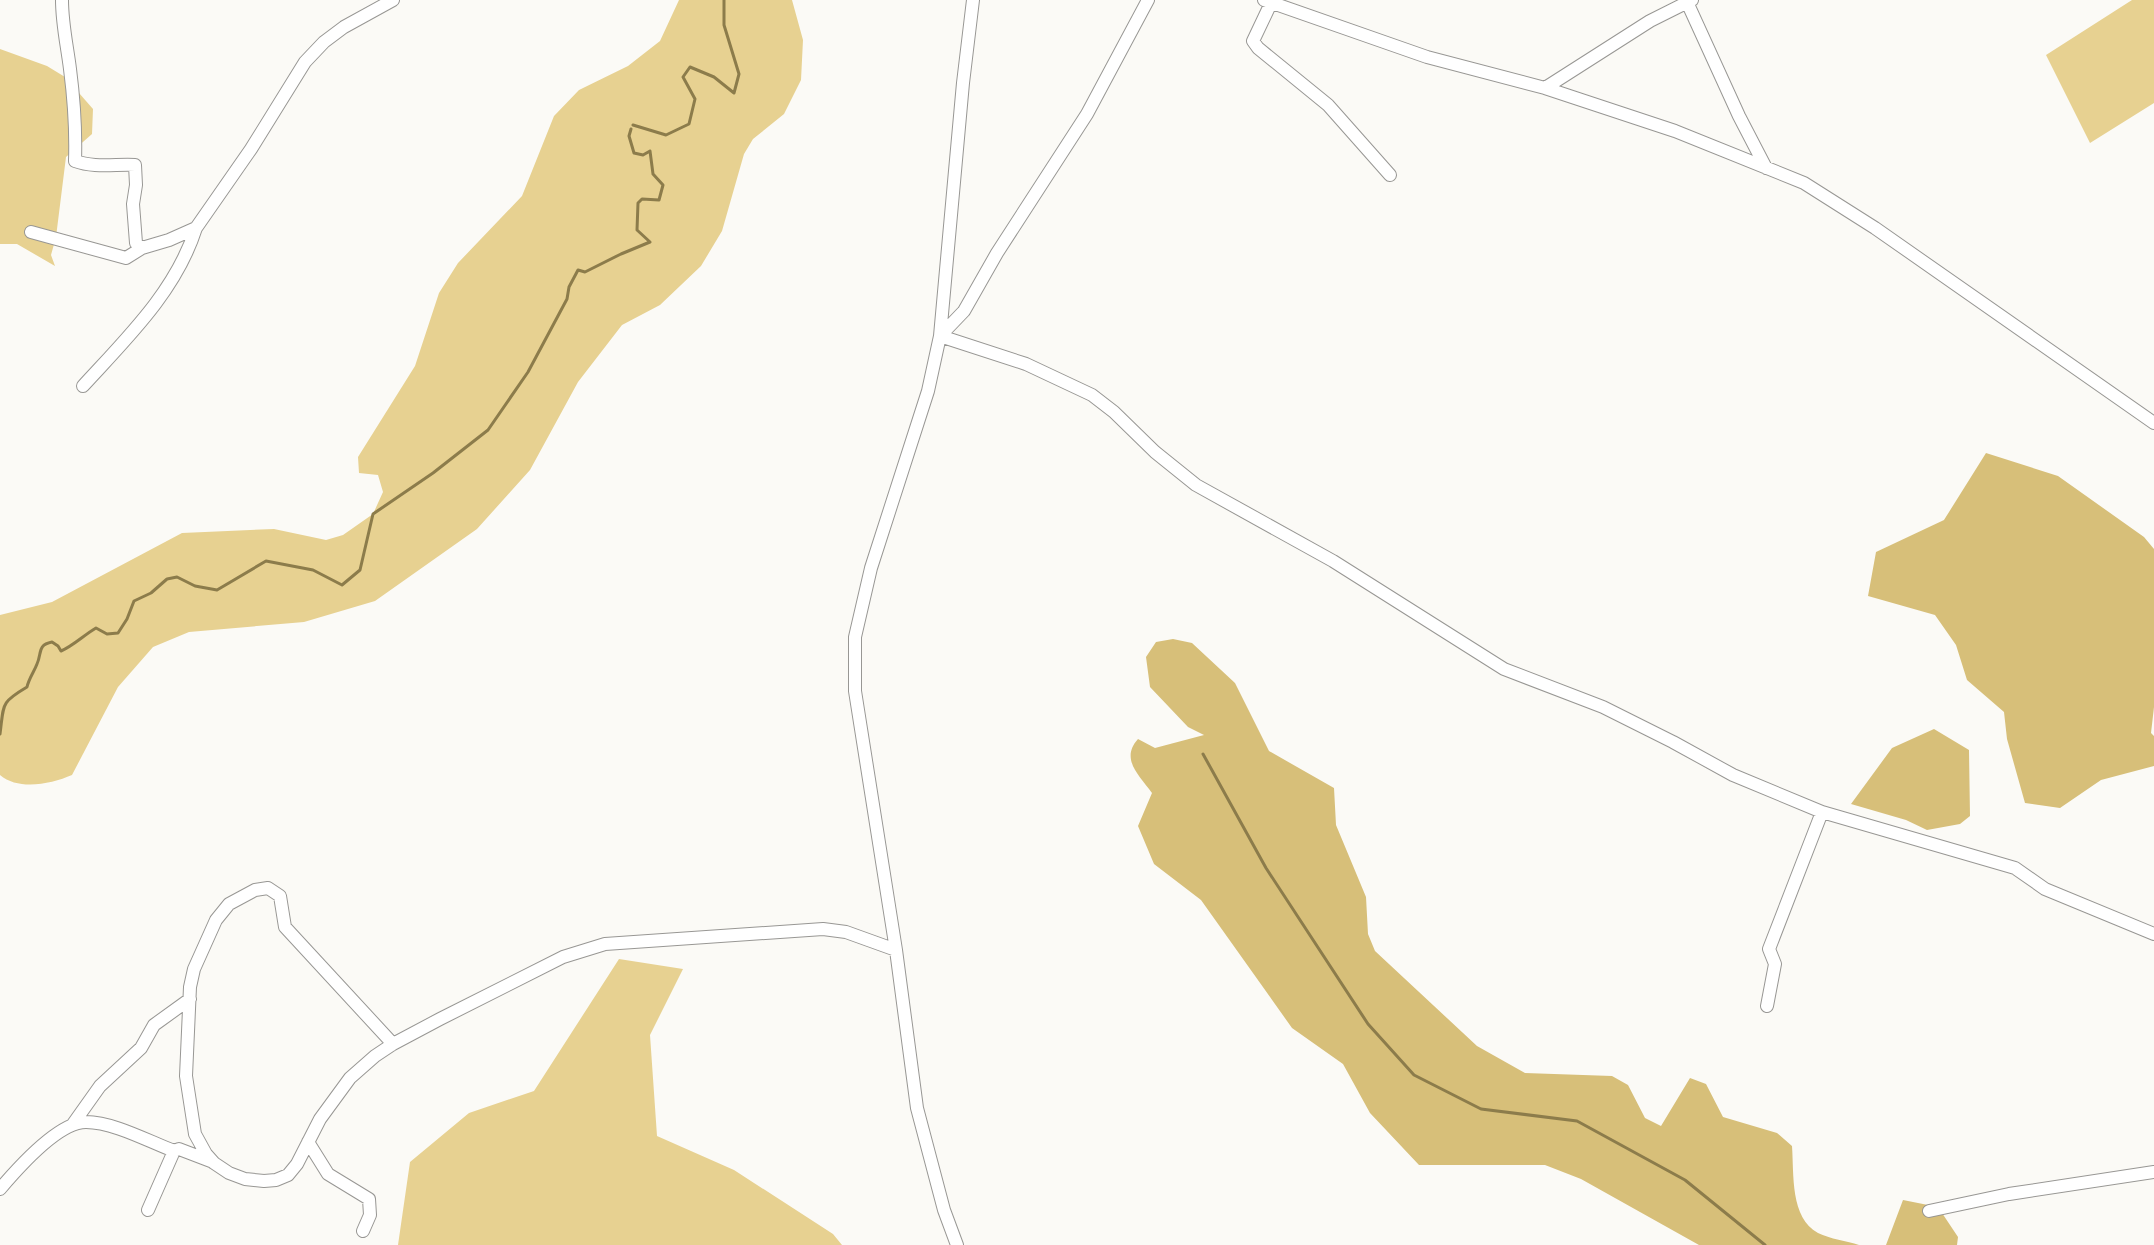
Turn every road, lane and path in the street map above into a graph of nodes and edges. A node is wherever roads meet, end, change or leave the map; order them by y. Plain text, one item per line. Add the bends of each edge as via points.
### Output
1 (62, 0) edge
2 (393, 0) edge
3 (973, 0) edge
4 (1148, 0) edge
5 (1267, 1) edge
6 (1689, 1) edge
7 (1545, 88) junction
8 (1766, 168) junction
9 (1390, 175) dead end
10 (196, 228) junction
11 (31, 232) dead end
12 (142, 248) junction
13 (940, 336) junction
14 (83, 386) dead end
15 (2154, 423) edge
16 (1822, 812) junction
17 (2154, 934) edge
18 (896, 950) junction
19 (190, 999) junction
20 (1767, 1006) dead end
21 (393, 1044) junction
22 (73, 1124) junction
23 (308, 1142) junction
24 (174, 1151) junction
25 (214, 1162) junction
26 (2154, 1172) edge
27 (0, 1189) edge
28 (148, 1210) dead end
29 (1929, 1211) dead end
30 (363, 1231) dead end
31 (957, 1245) edge

1 - 12 street via 76,130 75,161 135,165 135,243
2 - 10 street via 344,27 305,62
3 - 13 street
4 - 13 street via 1087,114 964,310
5 - 7 street via 1427,57
5 - 9 street via 1253,41 1328,105
6 - 7 street via 1650,21
6 - 8 street
7 - 8 street via 1675,131
8 - 15 street via 1804,183 1875,228
10 - 12 street
10 - 14 street via 168,286 127,339
11 - 12 street via 126,258
13 - 16 street via 1026,364 1092,395 1196,485 1333,561 1504,669 1602,707 1734,775
13 - 18 street via 928,391 871,568 855,637 855,691
16 - 17 street via 2015,867 2045,889
16 - 20 street via 1769,949 1775,964
18 - 21 street via 846,932 824,929 605,944 562,957
18 - 31 street via 917,1107
19 - 21 street via 194,969 216,920 229,904 255,890 268,888 280,896 285,927
19 - 22 street via 154,1025 141,1048 100,1086
19 - 25 street via 186,1076 190,1108 195,1134
21 - 23 street via 350,1078
22 - 24 street via 103,1124
22 - 27 street via 36,1151
23 - 25 street via 297,1164 276,1179 245,1179
23 - 30 street via 328,1174 369,1199 370,1215
24 - 25 street via 179,1149
24 - 28 street
26 - 29 street via 2009,1194

